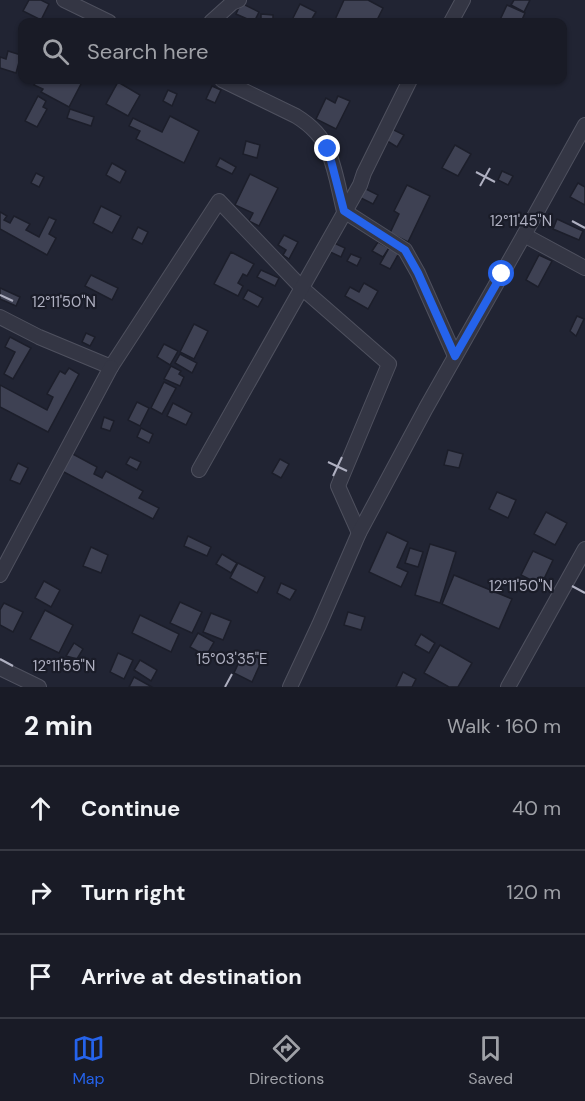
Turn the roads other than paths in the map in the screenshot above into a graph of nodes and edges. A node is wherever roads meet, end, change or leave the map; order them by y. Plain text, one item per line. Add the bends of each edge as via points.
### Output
1 (64, 0) edge
2 (239, 0) edge
3 (463, 0) edge
4 (100, 18) edge
5 (215, 18) edge
6 (453, 18) edge
7 (230, 84) edge
8 (408, 84) edge
9 (585, 125) edge
10 (344, 211) junction
11 (524, 236) junction
12 (585, 268) edge
13 (302, 288) junction
14 (0, 317) edge
15 (455, 356) junction
16 (111, 367) junction
17 (199, 470) dead end
18 (359, 533) junction
19 (585, 549) edge
20 (0, 575) edge
21 (0, 668) edge
22 (39, 687) edge
23 (290, 687) edge
24 (508, 687) edge

1 - 4 street
2 - 5 street
3 - 6 street
7 - 10 street via 296,116 316,132 328,149
8 - 10 street
9 - 11 street
10 - 13 street
10 - 15 street via 405,250
11 - 12 street
11 - 15 street
13 - 16 street via 219,201
13 - 17 street
13 - 18 street via 390,364 338,486
14 - 16 street
15 - 18 street
16 - 20 street
18 - 23 street
19 - 24 street
21 - 22 street

